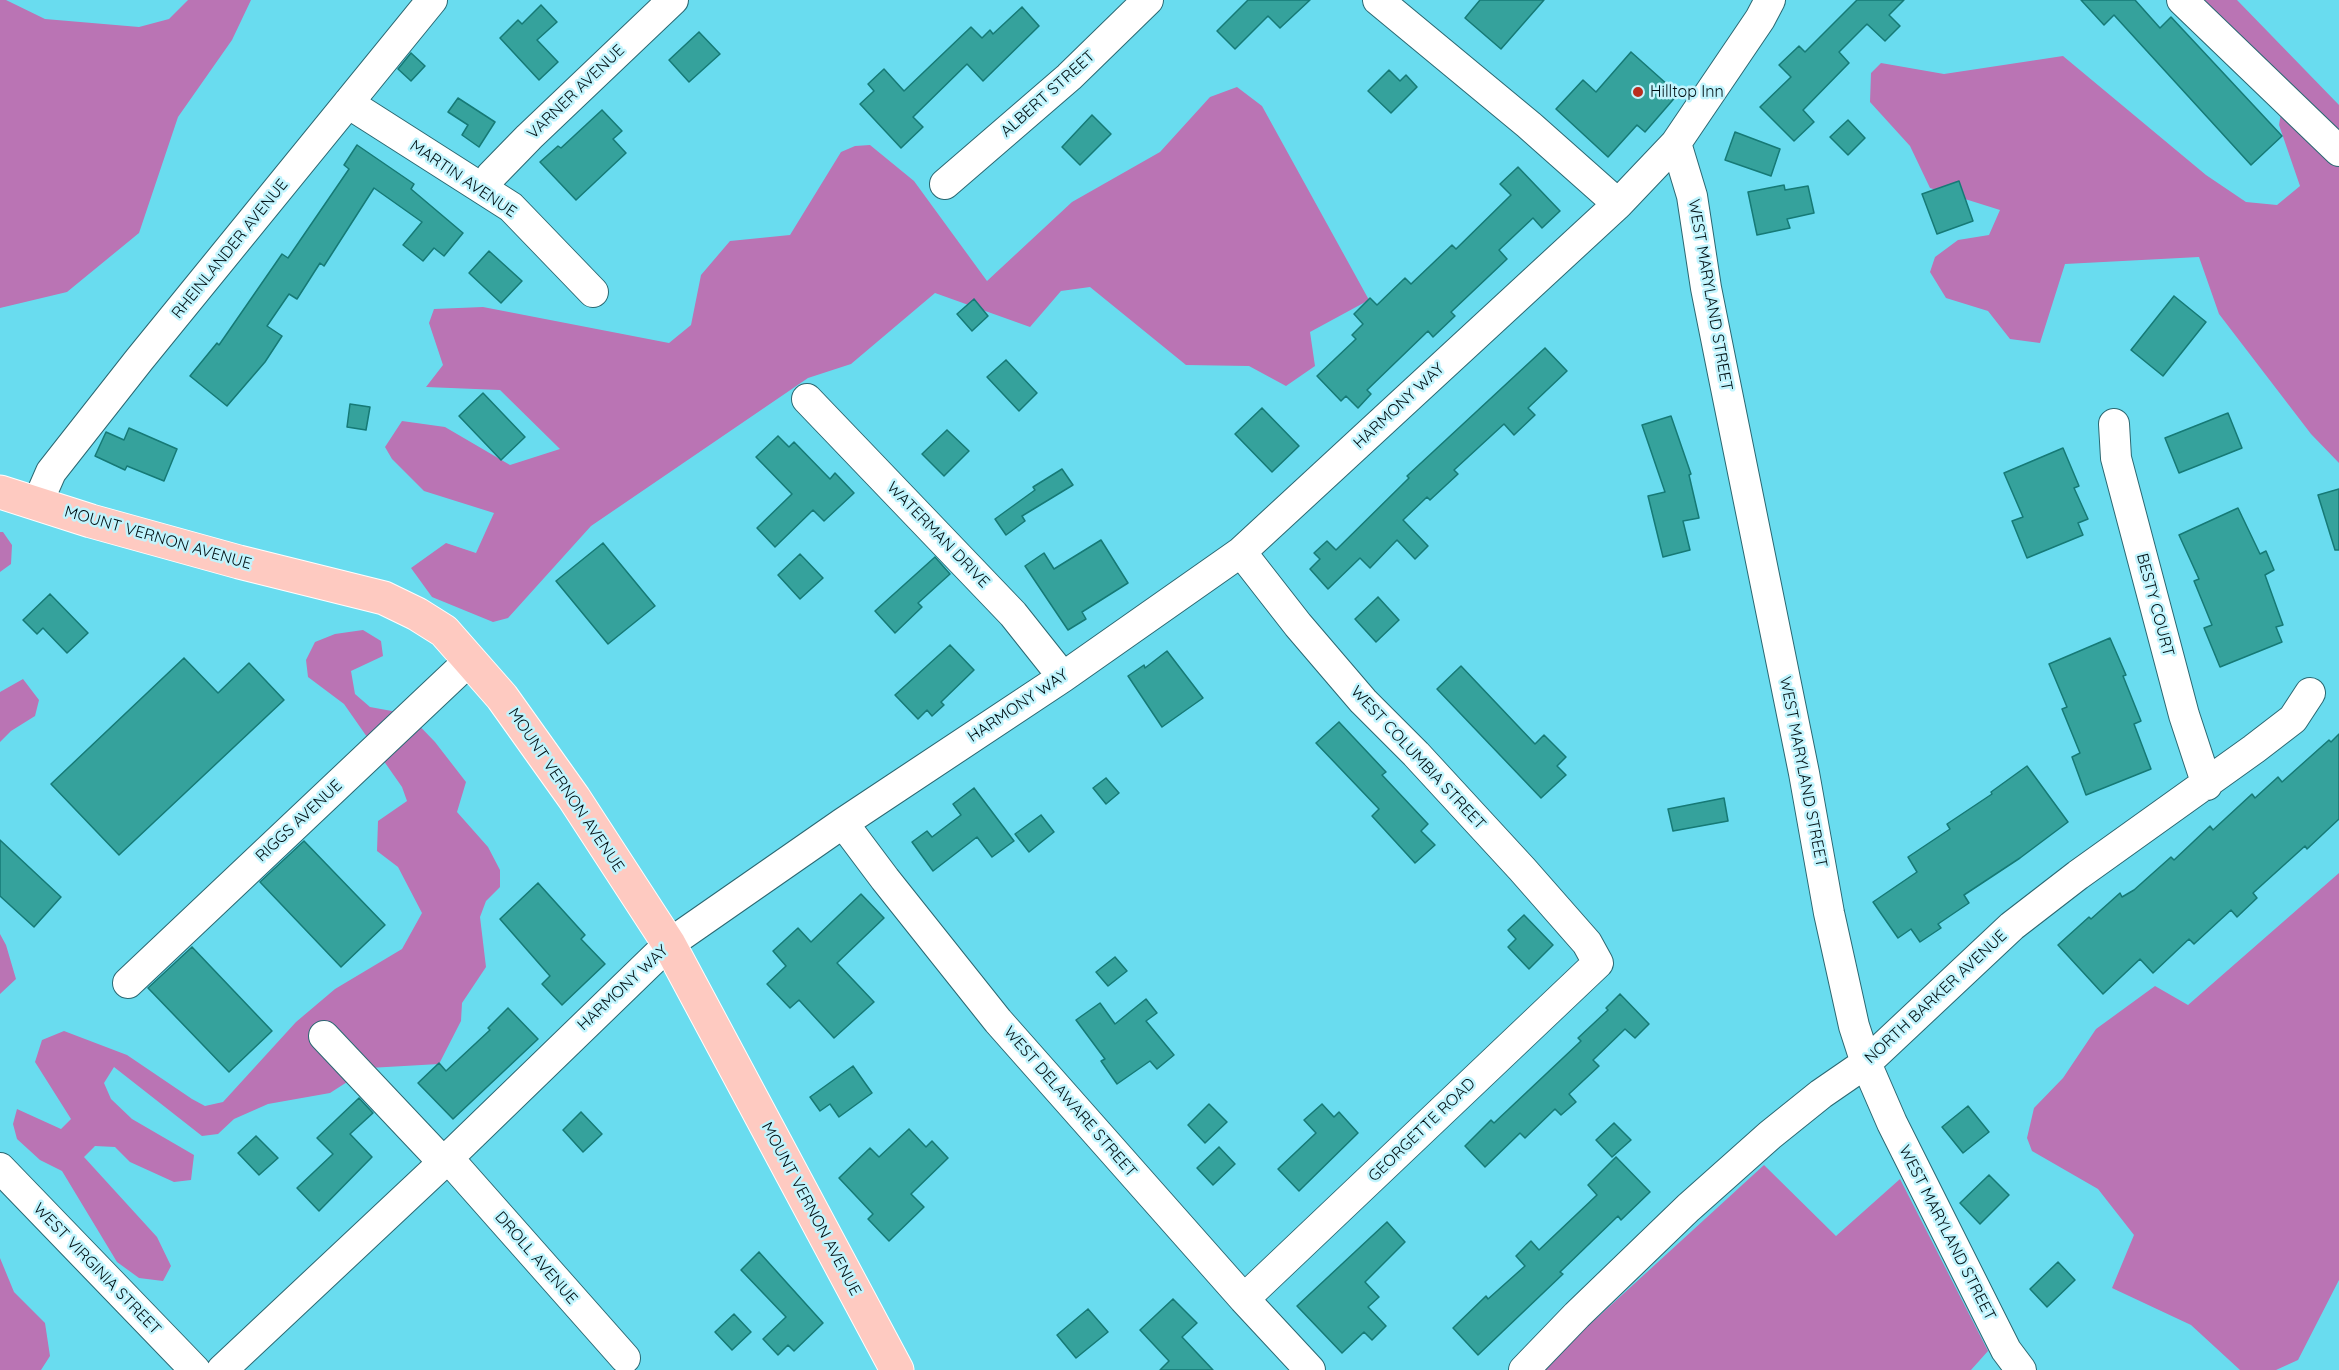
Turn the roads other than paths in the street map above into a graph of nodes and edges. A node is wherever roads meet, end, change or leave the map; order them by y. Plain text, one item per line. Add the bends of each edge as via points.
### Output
1 (432, 0) edge
2 (673, 0) edge
3 (1148, 0) edge
4 (1378, 0) edge
5 (1770, 0) edge
6 (2182, 0) edge
7 (348, 104) junction
8 (1676, 143) junction
9 (2339, 152) edge
10 (945, 184) dead end
11 (483, 189) junction
12 (1618, 204) junction
13 (593, 292) dead end
14 (807, 399) dead end
15 (2114, 424) dead end
16 (0, 492) edge
17 (37, 504) junction
18 (1241, 552) junction
19 (470, 660) junction
20 (1063, 677) junction
21 (2310, 693) dead end
22 (2206, 784) junction
23 (843, 823) junction
24 (669, 944) junction
25 (1597, 960) joint
26 (128, 983) dead end
27 (324, 1036) dead end
28 (1866, 1064) junction
29 (446, 1160) junction
30 (0, 1168) edge
31 (1244, 1299) junction
32 (625, 1358) dead end
33 (195, 1370) edge
34 (222, 1370) edge
35 (897, 1370) edge
36 (1310, 1370) edge
37 (1524, 1370) edge
38 (2021, 1370) edge

1 - 7 street, RHEINLANDER AVENUE
2 - 11 street, VARNER AVENUE via 529,137
3 - 10 street, ALBERT STREET via 1070,77
4 - 12 street
5 - 8 street, HARMONY WAY
6 - 9 street
7 - 11 street, MARTIN AVENUE
7 - 17 street, RHEINLANDER AVENUE via 51,472
8 - 12 street, HARMONY WAY
8 - 28 street, WEST MARYLAND STREET via 1692,196 1712,320 1845,990
11 - 13 street, MARTIN AVENUE via 511,207
12 - 18 street, HARMONY WAY
14 - 20 street, WATERMAN DRIVE via 1013,614
15 - 22 street, BESTY COURT via 2116,458
16 - 17 main road, MOUNT VERNON AVENUE
17 - 19 main road, MOUNT VERNON AVENUE via 239,562 384,598 444,631
18 - 20 street, HARMONY WAY
18 - 25 street, WEST COLUMBIA STREET via 1356,693 1522,869 1587,943
19 - 24 main road, MOUNT VERNON AVENUE via 502,697 568,790
19 - 26 street, RIGGS AVENUE
20 - 23 street, HARMONY WAY
21 - 22 street, NORTH BARKER AVENUE via 2293,719
22 - 28 street, NORTH BARKER AVENUE via 2012,926
23 - 24 street, HARMONY WAY
23 - 31 street, WEST DELAWARE STREET via 998,1021
24 - 29 street, HARMONY WAY
24 - 35 main road, MOUNT VERNON AVENUE
25 - 31 street, GEORGETTE ROAD
27 - 29 street, DROLL AVENUE
28 - 37 street, NORTH BARKER AVENUE via 1770,1135 1680,1216
28 - 38 street, WEST MARYLAND STREET via 2006,1350
29 - 32 street, DROLL AVENUE
29 - 34 street, HARMONY WAY
30 - 33 street, WEST VIRGINIA STREET
31 - 36 street, WEST DELAWARE STREET

